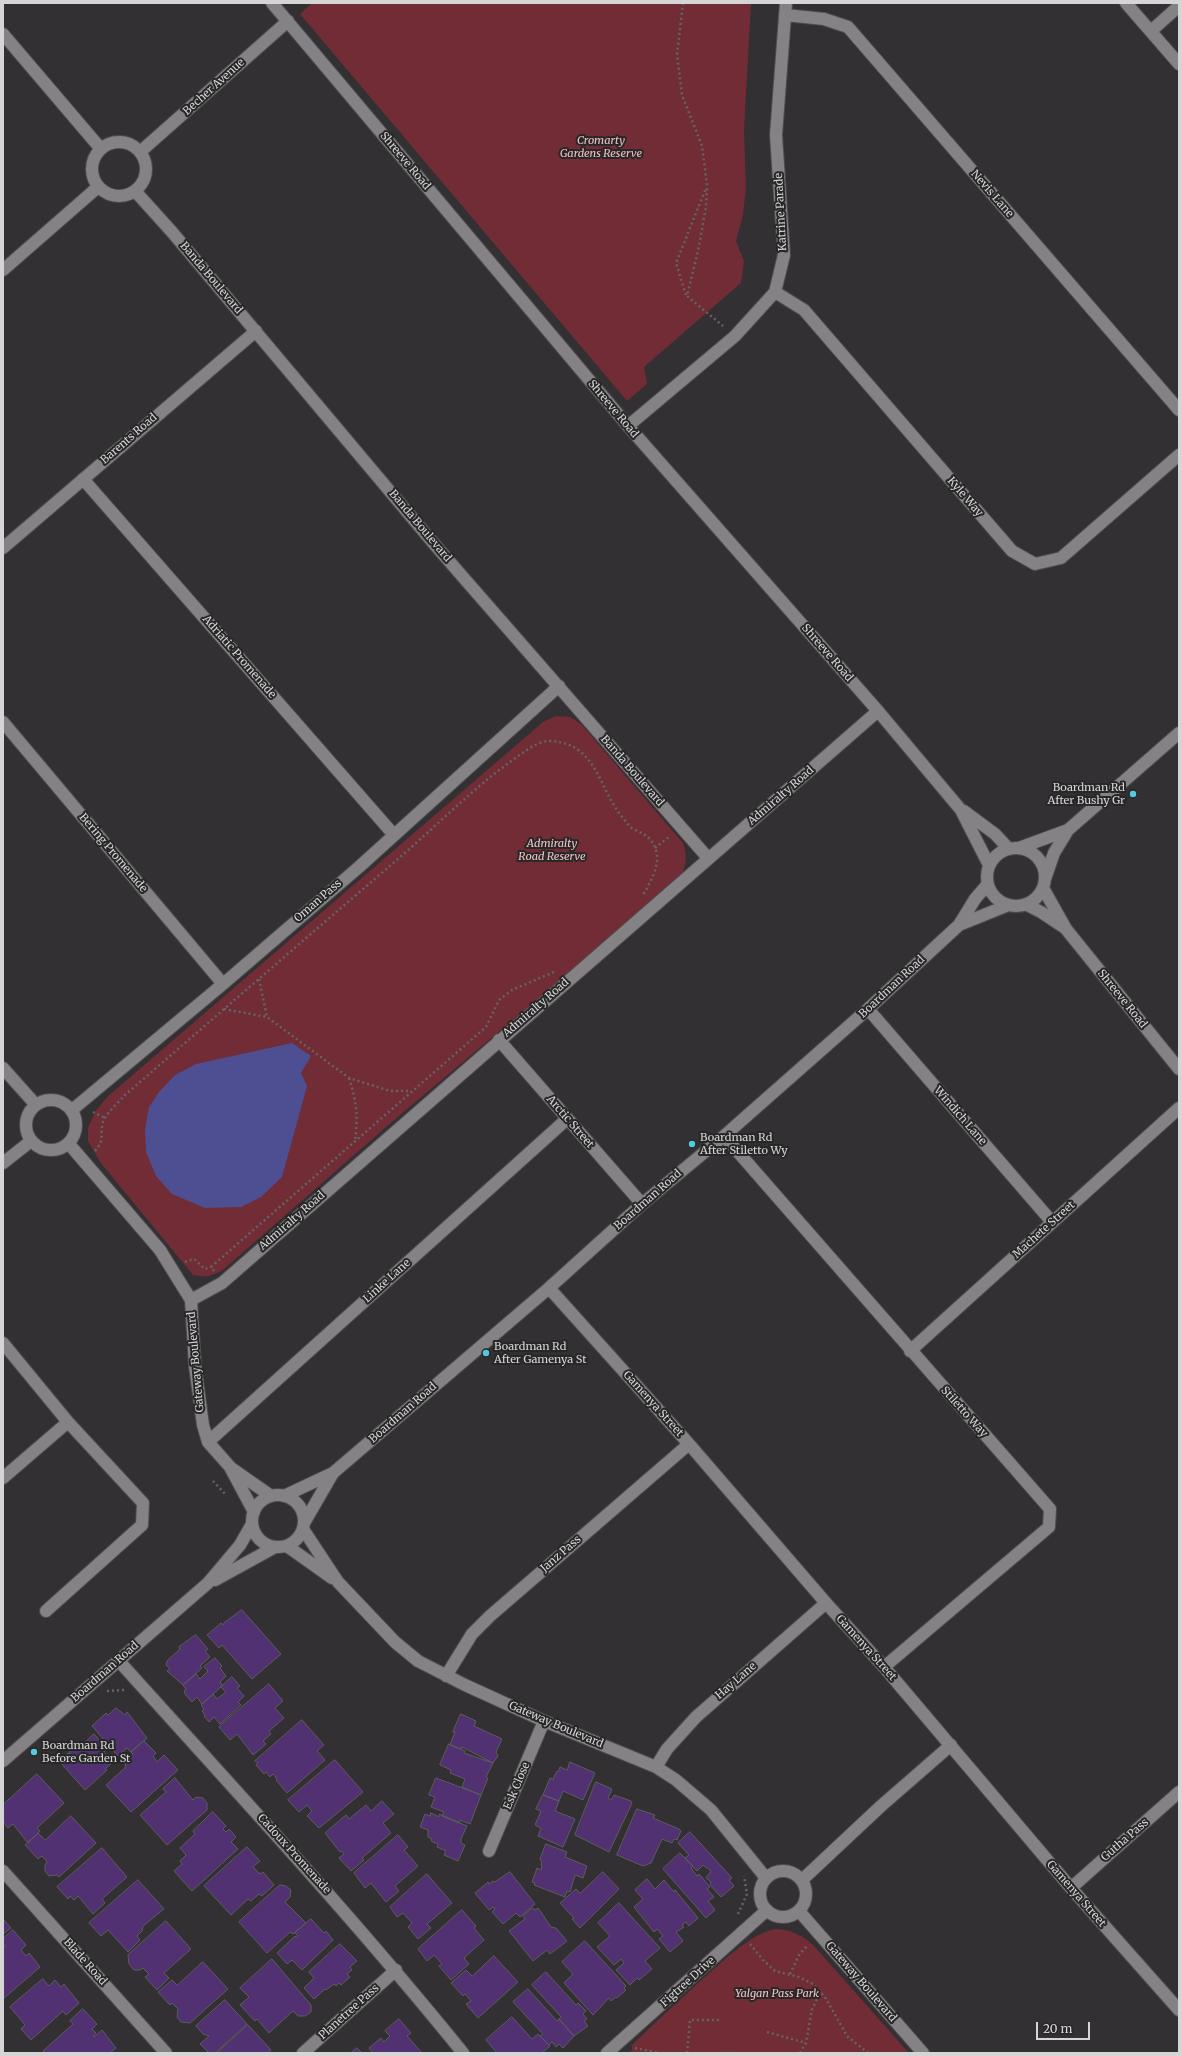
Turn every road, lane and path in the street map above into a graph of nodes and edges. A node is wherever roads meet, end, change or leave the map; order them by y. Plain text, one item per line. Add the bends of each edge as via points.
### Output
1 (272, 3) edge
2 (683, 3) edge
3 (1126, 3) edge
4 (1179, 6) edge
5 (785, 9) edge
6 (288, 21) junction
7 (1150, 31) junction
8 (3, 34) edge
9 (1179, 64) edge
10 (100, 149) junction
11 (140, 152) junction
12 (707, 185) junction
13 (98, 187) junction
14 (135, 191) junction
15 (3, 270) edge
16 (776, 292) junction
17 (687, 296) junction
18 (256, 331) junction
19 (735, 336) junction
20 (1179, 410) edge
21 (628, 426) junction
22 (1179, 455) edge
23 (83, 479) junction
24 (3, 548) edge
25 (559, 686) junction
26 (878, 711) junction
27 (3, 722) edge
28 (1178, 735) edge
29 (961, 810) junction
30 (681, 828) junction
31 (1068, 830) junction
32 (394, 835) junction
33 (655, 848) junction
34 (1014, 848) junction
35 (708, 858) junction
36 (989, 865) junction
37 (1044, 884) junction
38 (987, 885) junction
39 (639, 900) dead end
40 (1027, 905) junction
41 (1006, 906) junction
42 (960, 925) junction
43 (1066, 929) junction
44 (559, 969) dead end
45 (259, 979) junction
46 (223, 984) junction
47 (223, 1009) junction
48 (868, 1009) junction
49 (267, 1017) junction
50 (499, 1040) junction
51 (3, 1068) edge
52 (1179, 1069) edge
53 (349, 1078) junction
54 (412, 1091) junction
55 (36, 1105) junction
56 (1179, 1108) edge
57 (72, 1110) junction
58 (567, 1119) junction
59 (724, 1136) junction
60 (31, 1141) junction
61 (355, 1142) junction
62 (69, 1144) junction
63 (3, 1163) edge
64 (86, 1165) junction
65 (642, 1204) junction
66 (1052, 1222) junction
67 (211, 1267) junction
68 (172, 1270) junction
69 (222, 1283) junction
70 (549, 1288) junction
71 (191, 1300) junction
72 (3, 1343) edge
73 (910, 1351) junction
74 (68, 1422) junction
75 (208, 1442) junction
76 (689, 1444) junction
77 (231, 1468) junction
78 (333, 1473) junction
79 (3, 1478) edge
80 (213, 1481) dead end
81 (271, 1496) junction
82 (284, 1496) junction
83 (230, 1499) dead end
84 (254, 1512) junction
85 (252, 1524) junction
86 (304, 1526) junction
87 (281, 1546) junction
88 (338, 1582) junction
89 (208, 1583) junction
90 (826, 1603) junction
91 (46, 1611) dead end
92 (118, 1660) junction
93 (884, 1667) junction
94 (446, 1676) junction
95 (128, 1692) dead end
96 (101, 1694) dead end
97 (544, 1721) junction
98 (950, 1745) junction
99 (3, 1761) edge
100 (656, 1767) junction
101 (1179, 1792) edge
102 (489, 1851) dead end
103 (3, 1871) edge
104 (742, 1872) dead end
105 (766, 1878) junction
106 (802, 1880) junction
107 (1071, 1888) junction
108 (767, 1910) junction
109 (799, 1911) junction
110 (735, 1918) dead end
111 (819, 1935) junction
112 (750, 1944) dead end
113 (396, 1970) junction
114 (790, 1974) junction
115 (821, 1992) junction
116 (1179, 2010) edge
117 (722, 2020) dead end
118 (767, 2032) dead end
119 (806, 2043) junction
120 (632, 2048) dead end
121 (166, 2053) edge
122 (303, 2053) edge
123 (463, 2053) edge
124 (608, 2053) edge
125 (660, 2053) edge
126 (687, 2053) edge
127 (722, 2053) edge
128 (739, 2053) edge
129 (800, 2053) edge
130 (868, 2053) edge
131 (923, 2053) edge

1 - 6 street, Shreeve Road
2 - 12 path via 677,56 682,95 702,146
3 - 7 street
4 - 7 street
5 - 16 street, Katrine Parade via 776,135 784,255
5 - 20 street, Nevis Lane via 848,27
6 - 11 street, Becher Avenue
6 - 21 street, Shreeve Road
7 - 9 street
8 - 10 street
10 - 11 street via 114,142 121,142 128,143
10 - 13 street via 91,170
11 - 14 street via 146,165 146,173
12 - 17 path via 706,207
12 - 17 path via 676,263
13 - 14 street via 103,192 116,196 129,195
13 - 15 street
14 - 18 street, Banda Boulevard
16 - 19 street
16 - 22 street, Kyle Way via 804,310 1012,551 1035,564 1060,558
17 - 19 path
18 - 23 street, Barents Road
18 - 25 street, Banda Boulevard via 435,545
19 - 21 street
21 - 26 street, Shreeve Road
23 - 24 street, Barents Road
23 - 32 street, Adriatic Promenade
25 - 30 street, Banda Boulevard
25 - 32 street, Oman Pass
26 - 29 street, Shreeve Road
26 - 35 street, Admiralty Road
27 - 46 street, Bering Promenade
28 - 31 street
29 - 34 street, Shreeve Road
29 - 36 street, Shreeve Road
30 - 33 path
30 - 35 street, Banda Boulevard
31 - 34 street
31 - 37 street via 1054,853
32 - 46 street, Oman Pass
33 - 39 path via 659,859 656,871
33 - 45 path via 650,839 631,828 616,810 593,766 580,750 569,744 544,741 528,749 486,780
34 - 36 street via 1001,852
34 - 37 street via 1028,850 1041,862
35 - 50 street, Admiralty Road
36 - 38 street via 986,871
37 - 40 street via 1039,895
37 - 43 street, Shreeve Road
38 - 41 street via 991,894
38 - 42 street, Boardman Road via 975,899
40 - 41 street, Boardman Road
40 - 43 street, Shreeve Road
41 - 42 street, Boardman Road
42 - 48 street, Boardman Road
43 - 52 street, Shreeve Road
44 - 54 path via 512,990 499,1000 486,1027
45 - 47 path
45 - 49 path
46 - 57 street, Oman Pass
47 - 49 path
47 - 64 path via 125,1095 107,1115 102,1124 102,1143
48 - 59 street, Boardman Road
48 - 66 street, Windich Lane
49 - 53 path
50 - 58 street, Arctic Street
50 - 69 street, Admiralty Road
51 - 55 street
53 - 54 path via 390,1091
53 - 61 path via 357,1102
54 - 61 path
55 - 57 street via 47,1100 62,1102
55 - 60 street via 28,1114 26,1126
56 - 66 street, Machete Street
57 - 62 street via 77,1124 76,1132
58 - 65 street, Arctic Street
58 - 75 street, Linke Lane
59 - 65 street, Boardman Road
59 - 73 street, Stiletto Way
60 - 62 street via 40,1148 56,1150
60 - 63 street
61 - 67 path
62 - 64 street, Gateway Boulevard
64 - 68 street, Gateway Boulevard via 160,1250
65 - 70 street, Boardman Road
66 - 73 street, Machete Street
67 - 68 path via 205,1269 191,1258
67 - 69 path
68 - 71 street, Gateway Boulevard
69 - 71 street, Admiralty Road
70 - 76 street, Gamenya Street
70 - 78 street, Boardman Road
71 - 75 street, Gateway Boulevard via 195,1366 203,1425
72 - 74 street
73 - 93 street, Stiletto Way via 1050,1509 1049,1528
74 - 79 street
74 - 91 street via 143,1503 142,1525
75 - 77 street, Gateway Boulevard
76 - 90 street, Gamenya Street
76 - 94 street, Janz Pass via 490,1616 472,1634
77 - 81 street, Gateway Boulevard
77 - 84 street, Gateway Boulevard
78 - 82 street, Boardman Road
78 - 86 street, Boardman Road
80 - 83 path
81 - 82 street, Boardman Road
81 - 84 street via 264,1499
82 - 86 street via 299,1506
84 - 85 street, Boardman Road
85 - 87 street via 262,1542
85 - 89 street, Boardman Road via 240,1545
86 - 87 street, Boardman Road via 300,1536
86 - 88 street, Gateway Boulevard
87 - 88 street, Gateway Boulevard
87 - 89 street, Boardman Road
88 - 94 street, Gateway Boulevard via 395,1642 418,1661
89 - 92 street, Boardman Road
90 - 93 street, Gamenya Street
90 - 100 street, Hay Lane via 691,1721 667,1749
92 - 99 street, Boardman Road
92 - 113 street, Cadoux Promenade
93 - 98 street, Gamenya Street
94 - 97 street, Gateway Boulevard
95 - 96 path via 118,1689
97 - 100 street, Gateway Boulevard
97 - 102 street, Esk Close
98 - 106 street
98 - 107 street, Gamenya Street
100 - 105 street, Gateway Boulevard via 676,1780 711,1810
101 - 107 street, Gutha Pass
103 - 121 street, Blade Road
104 - 110 path via 747,1894
105 - 106 street via 780,1870 796,1874
105 - 108 street via 760,1890 760,1898
106 - 109 street via 806,1899
107 - 116 street, Gamenya Street
108 - 109 street via 773,1914 786,1916
108 - 124 street, Figtree Drive
109 - 111 street, Gateway Boulevard
111 - 114 path via 799,1954
111 - 131 street, Gateway Boulevard
112 - 114 path via 775,1970
113 - 122 street, Planetree Pass
113 - 123 street, Cadoux Promenade
114 - 115 path via 813,1984
115 - 119 path via 812,2009
115 - 130 path via 847,2036
117 - 126 path via 690,2020
118 - 119 path
119 - 129 path
120 - 125 path
127 - 128 path

